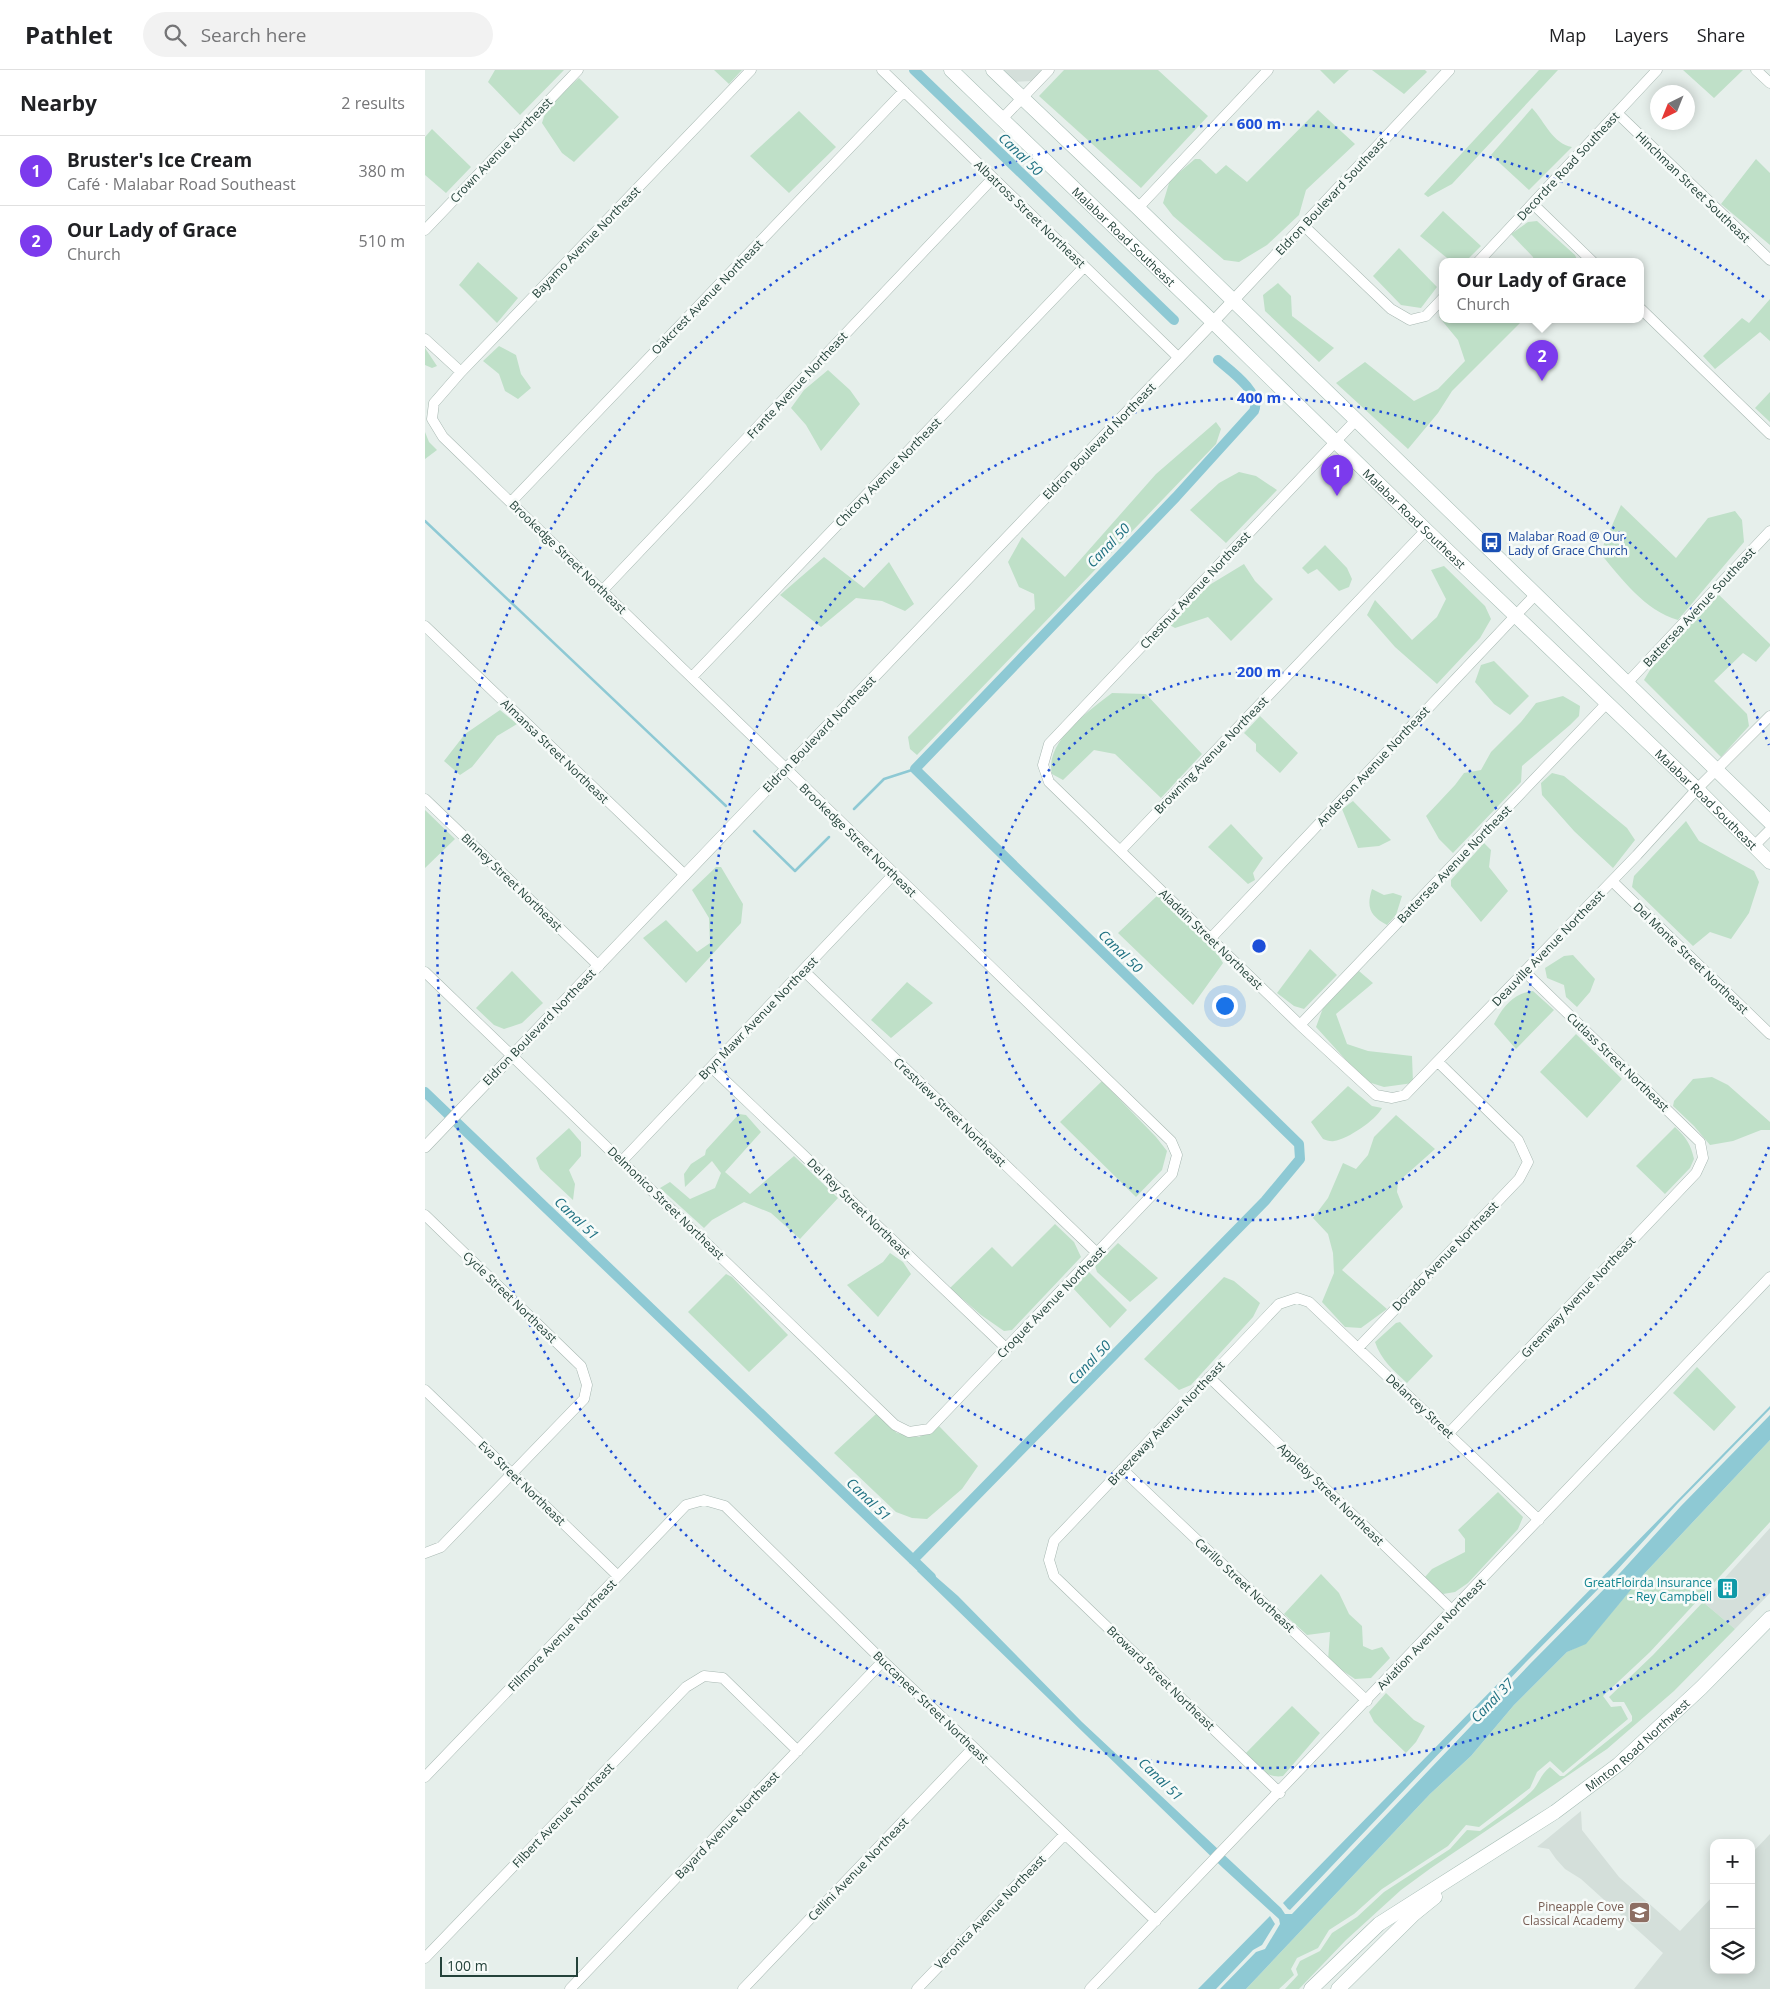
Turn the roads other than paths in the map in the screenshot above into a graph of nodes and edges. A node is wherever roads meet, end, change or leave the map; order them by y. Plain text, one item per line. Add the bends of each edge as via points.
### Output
1 (578, 70) edge
2 (751, 70) edge
3 (881, 70) edge
4 (951, 70) edge
5 (993, 70) edge
6 (1049, 70) edge
7 (1268, 70) edge
8 (1449, 70) edge
9 (1657, 70) edge
10 (1756, 70) edge
11 (1770, 83) edge
12 (904, 91) junction
13 (1023, 98) junction
14 (1617, 113) junction
15 (1002, 119) junction
16 (993, 178) junction
17 (1533, 204) junction
18 (1138, 208) junction
19 (1303, 225) junction
20 (425, 230) edge
21 (1482, 258) edge
22 (1589, 258) edge
23 (1770, 260) edge
24 (1084, 267) junction
25 (1233, 301) junction
26 (1439, 302) edge
27 (1644, 312) edge
28 (1213, 322) junction
29 (425, 339) edge
30 (1179, 358) junction
31 (461, 372) junction
32 (432, 419) joint
33 (1356, 420) junction
34 (1770, 434) edge
35 (1335, 442) junction
36 (511, 502) junction
37 (1426, 530) junction
38 (1770, 531) edge
39 (602, 591) junction
40 (1536, 594) junction
41 (1516, 615) junction
42 (425, 626) edge
43 (692, 677) junction
44 (1628, 682) junction
45 (1607, 703) junction
46 (1770, 716) edge
47 (1043, 765) joint
48 (786, 769) junction
49 (1717, 770) junction
50 (1697, 789) junction
51 (425, 799) edge
52 (1770, 822) edge
53 (1770, 830) edge
54 (1754, 846) junction
55 (1121, 850) junction
56 (1770, 862) edge
57 (894, 874) junction
58 (685, 875) junction
59 (1612, 881) junction
60 (1211, 938) junction
61 (599, 966) junction
62 (803, 971) junction
63 (1524, 971) junction
64 (425, 972) edge
65 (1300, 1025) junction
66 (1770, 1034) edge
67 (512, 1055) junction
68 (1438, 1062) junction
69 (711, 1067) junction
70 (1392, 1098) joint
71 (425, 1147) edge
72 (1177, 1155) joint
73 (1703, 1158) joint
74 (622, 1161) junction
75 (425, 1216) edge
76 (1097, 1253) junction
77 (1770, 1277) edge
78 (1297, 1298) joint
79 (1358, 1348) junction
80 (1007, 1349) junction
81 (1209, 1377) junction
82 (425, 1390) edge
83 (909, 1432) joint
84 (1449, 1433) junction
85 (1122, 1469) junction
86 (513, 1474) junction
87 (704, 1500) joint
88 (1539, 1520) junction
89 (426, 1553) edge
90 (1049, 1560) joint
91 (619, 1576) junction
92 (1453, 1611) junction
93 (1770, 1618) edge
94 (883, 1661) junction
95 (1367, 1701) junction
96 (973, 1748) junction
97 (798, 1751) junction
98 (425, 1777) edge
99 (1280, 1792) junction
100 (1064, 1835) junction
101 (1488, 1854) junction
102 (1156, 1921) junction
103 (425, 1958) edge
104 (1343, 1987) edge
105 (570, 1989) edge
106 (743, 1989) edge
107 (917, 1989) edge
108 (1090, 1989) edge
109 (1311, 1989) edge

1 - 20 street, Crown Avenue Northeast
2 - 31 street, Bayamo Avenue Northeast
3 - 12 street, Albatross Street Northeast
4 - 15 main road, Malabar Road Southeast
5 - 13 main road
6 - 13 street
7 - 18 street
8 - 19 street, Eldron Boulevard Southeast
9 - 14 street, Decordre Road Southeast
10 - 11 street
12 - 16 street, Albatross Street Northeast
12 - 36 street, Oakcrest Avenue Northeast
13 - 15 street
13 - 18 main road
14 - 17 street, Decordre Road Southeast
14 - 23 street, Hinchman Street Southeast
15 - 28 main road, Malabar Road Southeast
16 - 24 street, Albatross Street Northeast
16 - 39 street, Frante Avenue Northeast
17 - 21 street, Decordre Road Southeast
17 - 22 street
18 - 25 main road
19 - 25 street, Eldron Boulevard Southeast
19 - 26 street via 1391,309 1410,320 1426,316
24 - 30 street, Albatross Street Northeast
24 - 43 street, Chicory Avenue Northeast
25 - 28 street, Eldron Boulevard Southeast
25 - 33 main road
27 - 34 street
28 - 30 street, Eldron Boulevard Northeast
28 - 35 main road, Malabar Road Southeast
29 - 31 street
30 - 48 street, Eldron Boulevard Northeast
31 - 32 street, Bayamo Avenue Northeast via 434,403
32 - 36 street, Brookedge Street Northeast via 443,438
33 - 35 street, Chestnut Avenue Northeast
33 - 40 main road
35 - 37 main road, Malabar Road Southeast
35 - 47 street, Chestnut Avenue Northeast via 1049,744
36 - 39 street, Brookedge Street Northeast
37 - 41 main road, Malabar Road Southeast
37 - 55 street, Browning Avenue Northeast
38 - 44 street, Battersea Avenue Southeast
39 - 43 street, Brookedge Street Northeast
40 - 41 street, Anderson Avenue Northeast
40 - 44 main road
41 - 45 main road, Malabar Road Southeast
41 - 60 street, Anderson Avenue Northeast
42 - 58 street, Almansa Street Northeast
43 - 48 street, Brookedge Street Northeast
44 - 49 main road
45 - 50 main road, Malabar Road Southeast
45 - 65 street, Battersea Avenue Northeast
46 - 49 street, Deauville Avenue Northeast
47 - 55 street, Aladdin Street Northeast via 1049,782
48 - 57 street, Brookedge Street Northeast
48 - 58 street, Eldron Boulevard Northeast
49 - 50 street, Deauville Avenue Northeast
49 - 52 main road
50 - 54 main road, Malabar Road Southeast
50 - 59 street, Deauville Avenue Northeast
51 - 61 street, Binney Street Northeast
53 - 54 street
54 - 56 main road, Malabar Road Southeast
55 - 60 street, Aladdin Street Northeast
57 - 62 street, Bryn Mawr Avenue Northeast
57 - 72 street, Brookedge Street Northeast via 1171,1141
58 - 61 street, Eldron Boulevard Northeast
59 - 63 street, Deauville Avenue Northeast
59 - 66 street, Del Monte Street Northeast
60 - 65 street, Aladdin Street Northeast
61 - 67 street, Eldron Boulevard Northeast
62 - 69 street, Bryn Mawr Avenue Northeast
62 - 76 street, Crestview Street Northeast
63 - 68 street, Deauville Avenue Northeast
63 - 73 street, Cutlass Street Northeast via 1700,1142
64 - 67 street, Delmonico Street Northeast
65 - 70 street, Aladdin Street Northeast via 1377,1095
67 - 71 street, Eldron Boulevard Northeast
67 - 74 street, Delmonico Street Northeast
68 - 70 street, Deauville Avenue Northeast via 1405,1095
68 - 79 street, Dorado Avenue Northeast via 1518,1140 1528,1162 1519,1179
69 - 74 street, Bryn Mawr Avenue Northeast
69 - 80 street, Del Rey Street Northeast
72 - 76 street, Croquet Avenue Northeast via 1172,1174
73 - 84 street, Greenway Avenue Northeast via 1696,1173
74 - 83 street, Delmonico Street Northeast via 895,1425
75 - 86 street, Cycle Street Northeast via 581,1366 587,1385 584,1399
76 - 80 street, Croquet Avenue Northeast
77 - 88 street, Aviation Avenue Northeast
78 - 79 street, Delancey Street via 1309,1302
78 - 81 street, Breezeway Avenue Northeast via 1279,1304
79 - 84 street, Delancey Street
80 - 83 street, Croquet Avenue Northeast via 929,1429
81 - 85 street, Breezeway Avenue Northeast
81 - 92 street, Appleby Street Northeast
82 - 86 street, Eva Street Northeast
84 - 88 street, Delancey Street
85 - 90 street, Breezeway Avenue Northeast via 1054,1541
85 - 95 street, Carillo Street Northeast
86 - 89 street via 441,1547
86 - 91 street, Eva Street Northeast
87 - 91 street, Fillmore Avenue Northeast via 686,1506
87 - 94 street, Buccaneer Street Northeast via 725,1506
88 - 92 street, Aviation Avenue Northeast
90 - 99 street, Broward Street Northeast via 1054,1576
91 - 98 street, Fillmore Avenue Northeast
92 - 95 street, Aviation Avenue Northeast
93 - 101 main road, Minton Road Northwest via 1619,1764 1555,1812
94 - 96 street, Buccaneer Street Northeast
94 - 97 street, Bayard Avenue Northeast
95 - 99 street, Aviation Avenue Northeast
96 - 100 street, Buccaneer Street Northeast
96 - 106 street, Cellini Avenue Northeast
97 - 103 street, Filbert Avenue Northeast via 723,1678 704,1676 686,1687
97 - 105 street, Bayard Avenue Northeast
99 - 102 street, Aviation Avenue Northeast
100 - 102 street, Buccaneer Street Northeast
100 - 107 street, Veronica Avenue Northeast
101 - 104 main road, Minton Road Northwest via 1414,1914
101 - 109 main road, Minton Road Northwest via 1379,1924
102 - 108 street, Aviation Avenue Northeast

